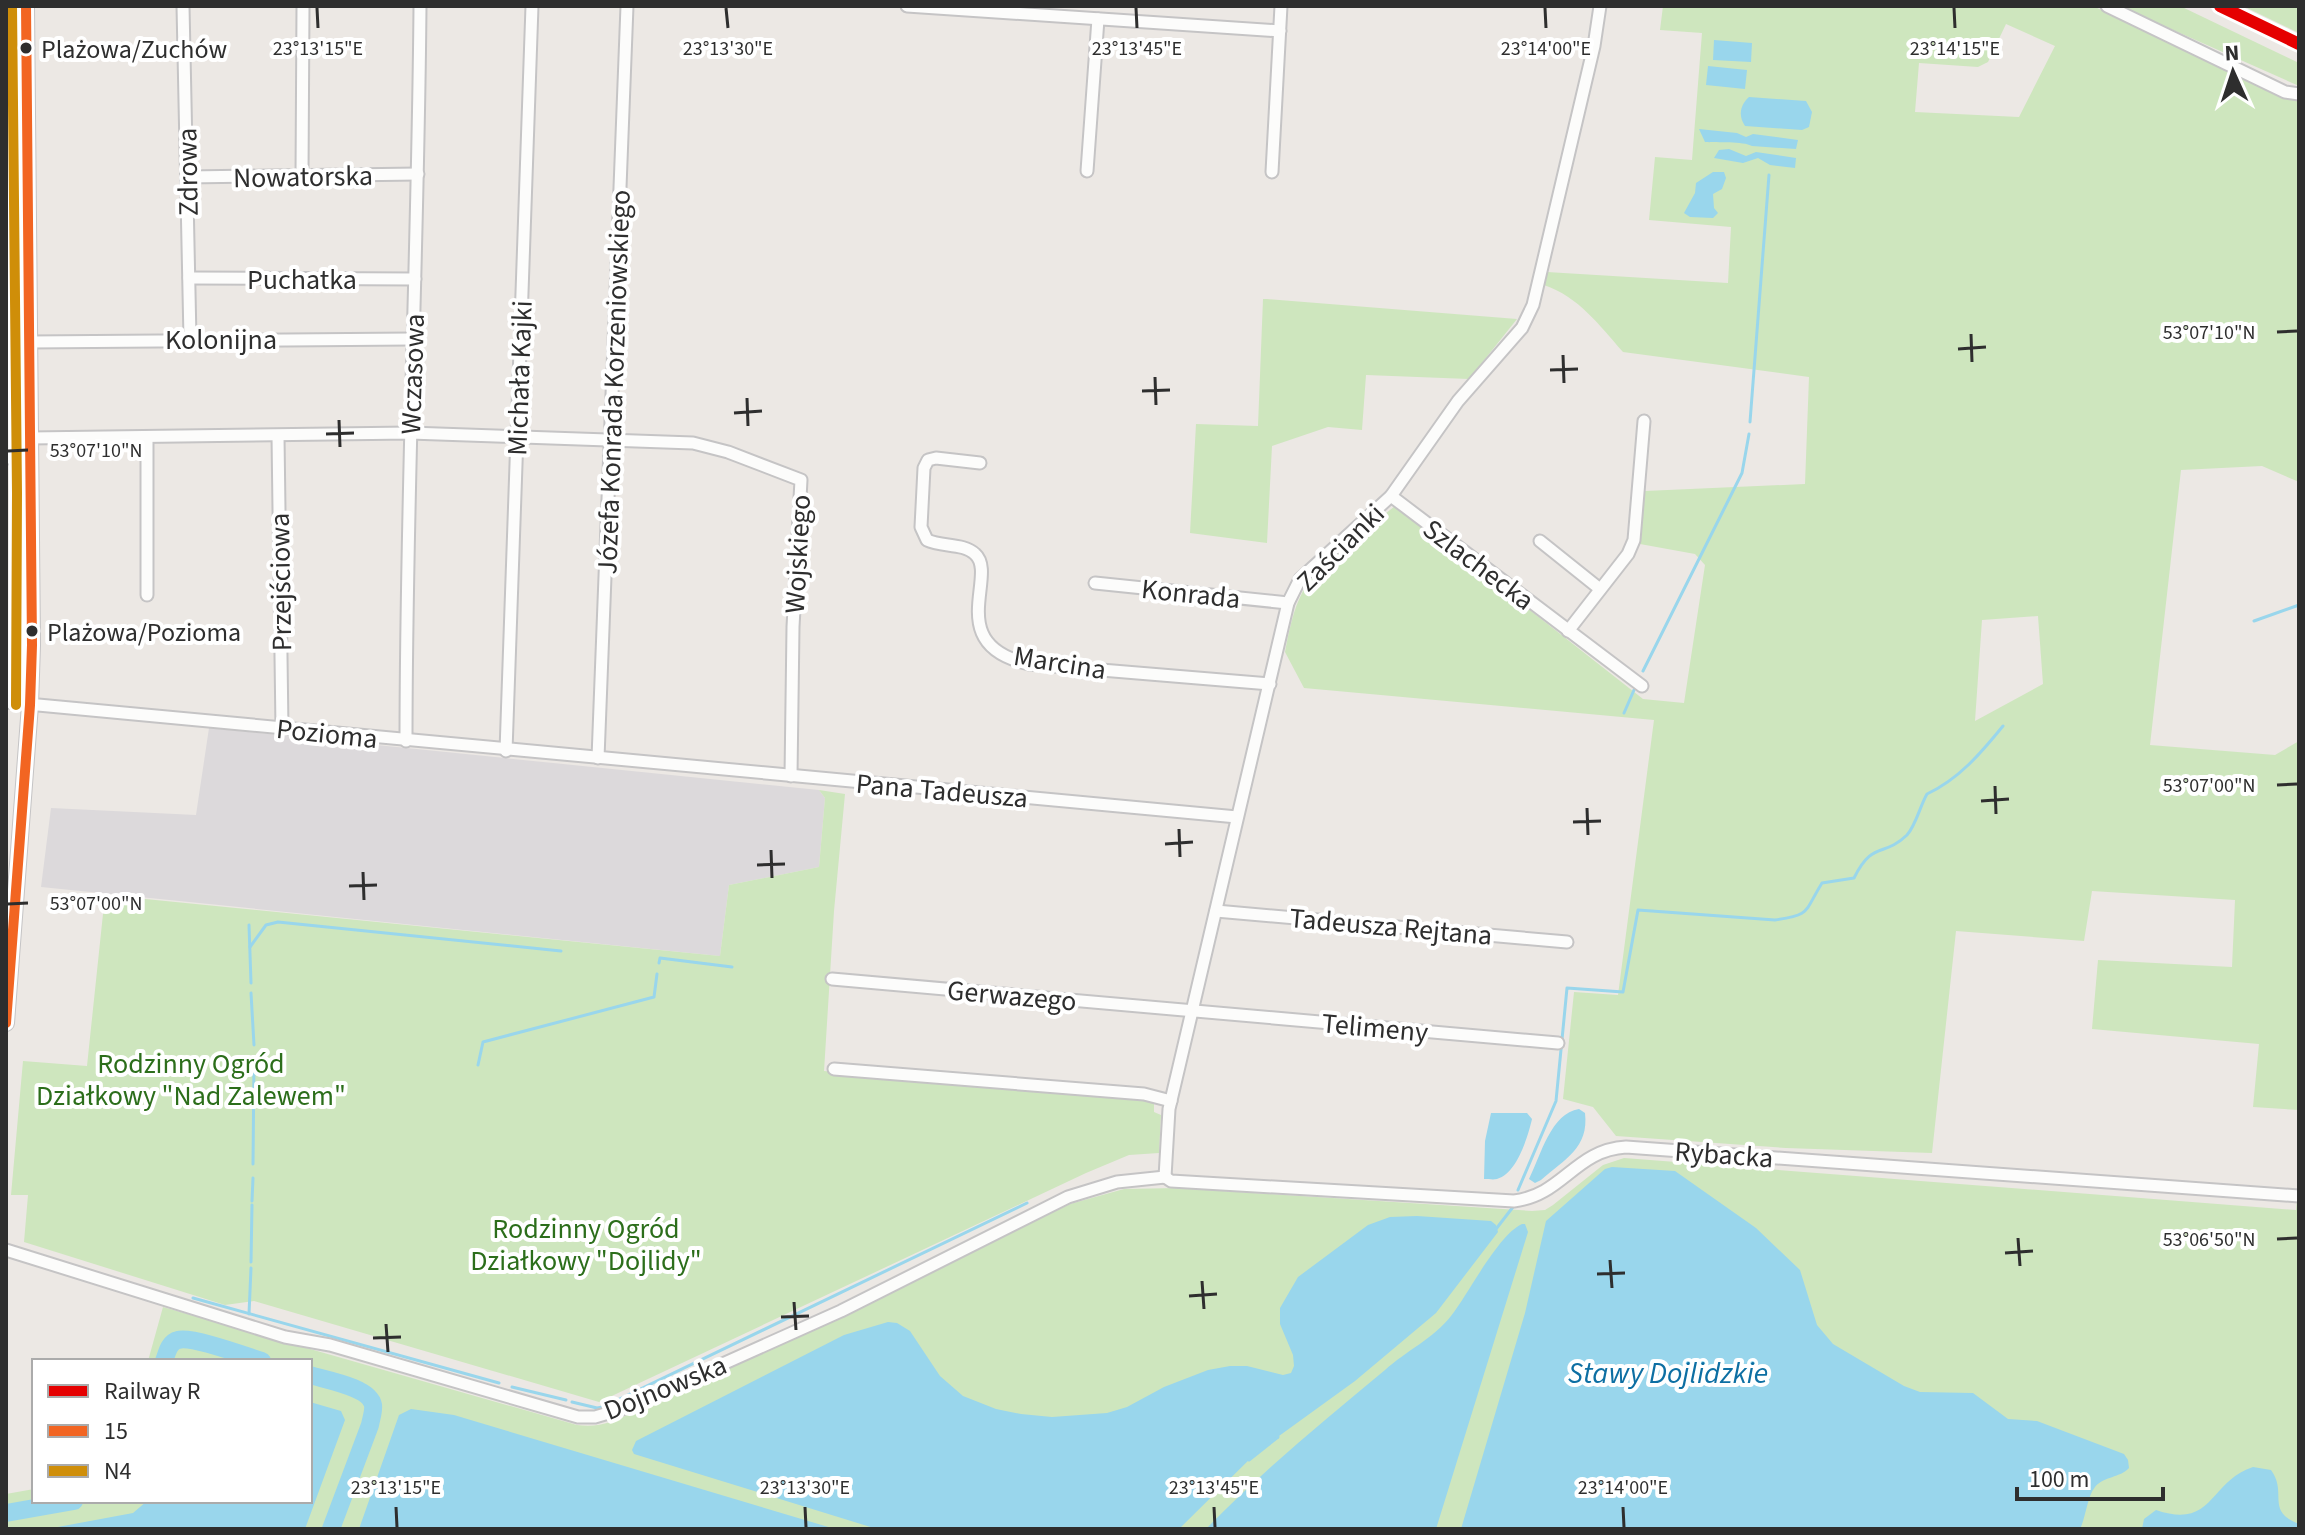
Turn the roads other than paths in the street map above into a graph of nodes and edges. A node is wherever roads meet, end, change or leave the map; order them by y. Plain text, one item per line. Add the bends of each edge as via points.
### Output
1 (26, 6) edge
2 (183, 6) edge
3 (303, 6) edge
4 (420, 6) edge
5 (532, 6) edge
6 (627, 6) edge
7 (907, 6) edge
8 (1281, 6) edge
9 (1600, 6) edge
10 (2107, 6) edge
11 (1098, 19) junction
12 (1280, 31) junction
13 (2299, 94) edge
14 (1087, 171) dead end
15 (1272, 172) dead end
16 (418, 174) junction
17 (302, 175) junction
18 (187, 177) junction
19 (189, 278) junction
20 (415, 279) junction
21 (6, 306) edge
22 (29, 306) junction
23 (190, 339) junction
24 (412, 339) junction
25 (29, 342) junction
26 (1644, 421) dead end
27 (410, 433) junction
28 (278, 436) junction
29 (517, 436) junction
30 (147, 437) junction
31 (30, 438) junction
32 (611, 441) junction
33 (30, 457) junction
34 (6, 458) edge
35 (980, 463) dead end
36 (1391, 496) junction
37 (1540, 541) dead end
38 (1095, 583) dead end
39 (1600, 589) junction
40 (147, 595) dead end
41 (1288, 603) junction
42 (1568, 631) junction
43 (1270, 684) junction
44 (1642, 686) dead end
45 (6, 702) edge
46 (30, 705) junction
47 (282, 729) junction
48 (406, 741) junction
49 (506, 751) junction
50 (598, 758) junction
51 (648, 762) joint
52 (791, 776) junction
53 (1237, 817) junction
54 (1216, 911) junction
55 (1567, 942) dead end
56 (832, 979) dead end
57 (1191, 1011) junction
58 (6, 1023) edge
59 (1558, 1043) dead end
60 (834, 1069) dead end
61 (1171, 1101) junction
62 (1165, 1177) junction
63 (2299, 1196) edge
64 (6, 1250) edge

1 - 22 street
2 - 18 street, Zdrowa
3 - 17 street
4 - 16 street, Wczasowa
5 - 29 street, Michała Kajki
6 - 32 street, Józefa Konrada Korzeniowskiego
7 - 11 street
8 - 12 street
9 - 36 street, Zaścianki via 1533,305 1522,328 1458,401
10 - 13 street via 2285,92
11 - 12 street
11 - 14 street
12 - 15 street
16 - 17 street, Nowatorska
16 - 20 street, Wczasowa
17 - 18 street, Nowatorska
18 - 19 street, Zdrowa
19 - 20 street, Puchatka
19 - 23 street, Zdrowa
20 - 24 street, Wczasowa
21 - 22 street
22 - 25 street
23 - 24 street, Kolonijna
23 - 25 street, Kolonijna
24 - 27 street, Wczasowa
25 - 31 street
26 - 39 street via 1634,540
27 - 28 street
27 - 29 street
27 - 48 street, Wczasowa
28 - 30 street
28 - 47 street, Przejściowa
29 - 32 street
29 - 49 street, Michała Kajki
30 - 31 street
30 - 40 street
31 - 33 street
32 - 50 street, Józefa Konrada Korzeniowskiego
32 - 52 street, Wojskiego via 693,443 801,480
33 - 34 street
33 - 46 street
35 - 43 street, Marcina via 928,460 921,527 927,540 978,557 980,628 1001,654 1029,664
36 - 41 street, Zaścianki via 1300,579
36 - 42 street, Szlachecka
37 - 39 street, Szlachecka
38 - 41 street, Konrada
39 - 42 street
41 - 43 street, Zaścianki
42 - 44 street, Szlachecka
43 - 53 street, Zaścianki
45 - 46 street, Pozioma
46 - 47 street, Pozioma
46 - 58 street
47 - 48 street, Pozioma
48 - 49 street, Pozioma
49 - 50 street, Pozioma
50 - 51 street, Pozioma
51 - 52 street, Pana Tadeusza
52 - 53 street, Pana Tadeusza
53 - 54 street, Zaścianki
54 - 55 street, Tadeusza Rejtana
54 - 57 street, Zaścianki
56 - 57 street, Gerwazego
57 - 59 street, Telimeny
57 - 61 street, Zaścianki
60 - 61 street via 1144,1094
61 - 62 street, Zaścianki
62 - 63 street, Rybacka via 1514,1201 1541,1195 1595,1153 1626,1147
62 - 64 street, Dojnowska via 1117,1182 1068,1197 841,1311 595,1417 578,1417 285,1337

